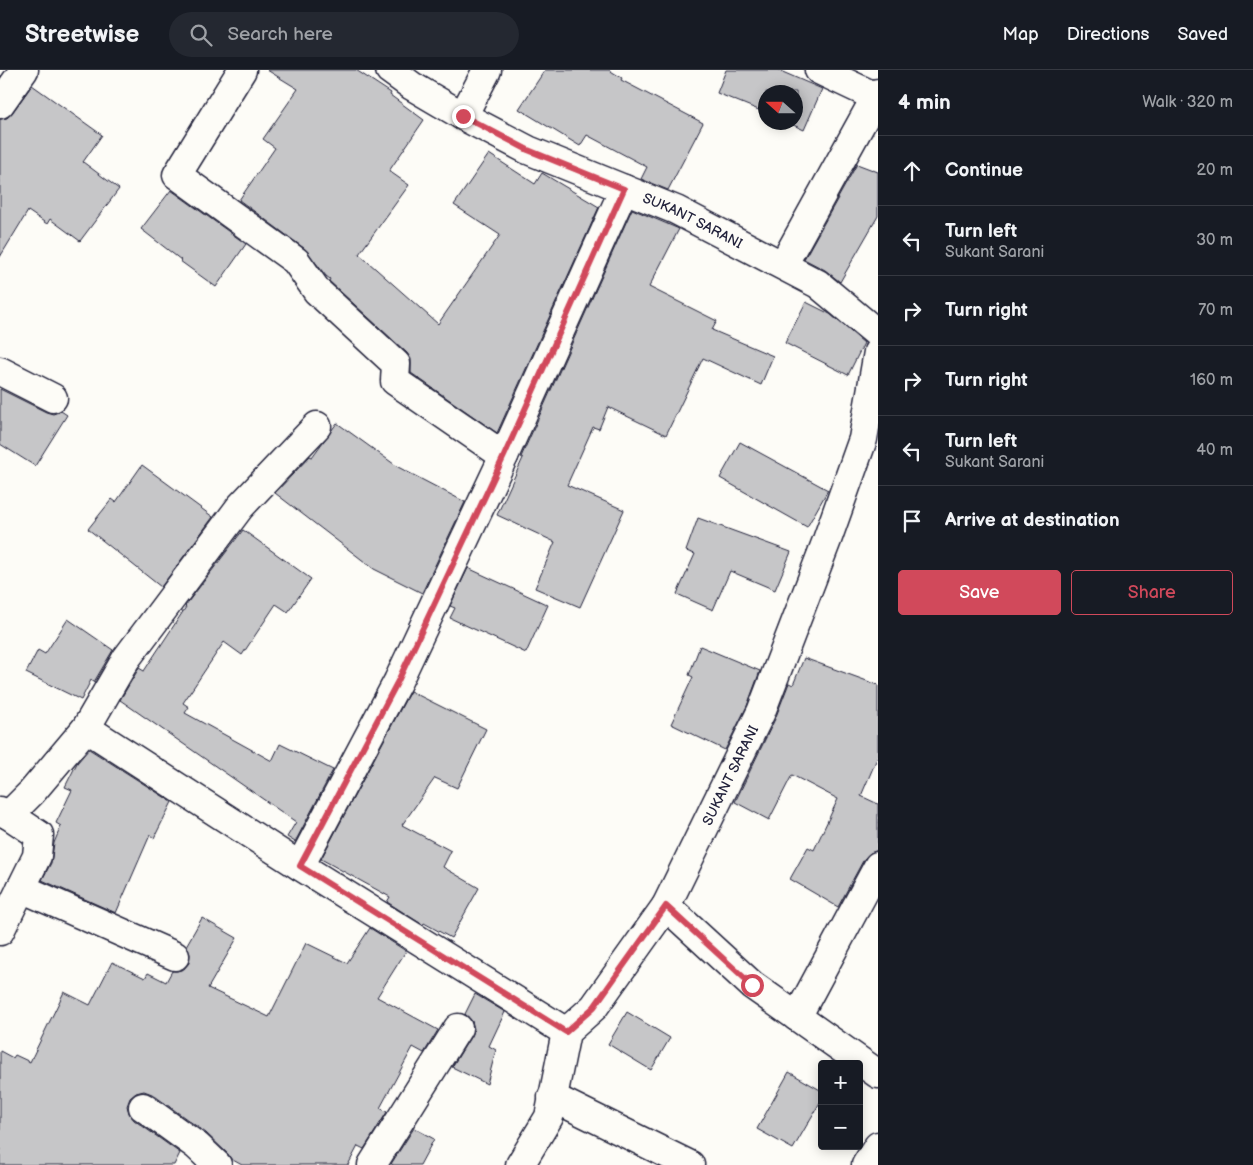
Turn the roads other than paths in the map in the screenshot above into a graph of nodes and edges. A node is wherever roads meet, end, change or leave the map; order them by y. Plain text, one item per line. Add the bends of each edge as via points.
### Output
1 (24, 70) edge
2 (242, 70) edge
3 (390, 70) edge
4 (487, 70) edge
5 (819, 70) edge
6 (877, 95) edge
7 (0, 104) edge
8 (463, 116) junction
9 (624, 189) junction
10 (783, 265) junction
11 (878, 334) edge
12 (878, 352) edge
13 (0, 372) edge
14 (53, 398) dead end
15 (317, 426) dead end
16 (504, 456) junction
17 (86, 728) junction
18 (4, 813) edge
19 (300, 866) junction
20 (878, 866) edge
21 (21, 888) junction
22 (666, 906) junction
23 (0, 931) edge
24 (175, 956) dead end
25 (797, 1016) junction
26 (458, 1028) dead end
27 (566, 1032) junction
28 (878, 1074) edge
29 (552, 1096) junction
30 (143, 1107) dead end
31 (878, 1146) edge
32 (217, 1165) edge
33 (372, 1165) edge
34 (520, 1165) edge
35 (690, 1165) edge
36 (866, 1165) edge

1 - 7 street
2 - 16 street via 176,175 296,261 317,291 396,364 395,381
3 - 8 street, SUKANT SARANI
4 - 8 street
5 - 6 street
6 - 10 street
8 - 9 street, SUKANT SARANI via 528,150
9 - 10 street, SUKANT SARANI via 676,210
9 - 16 street
10 - 11 street, SUKANT SARANI via 818,284
12 - 22 street, SUKANT SARANI via 863,440 827,540 761,712
13 - 14 street
15 - 17 street via 240,508 126,659
16 - 19 street via 398,681
17 - 18 street via 32,792
17 - 19 street
18 - 21 street via 39,836 37,856
19 - 27 street
20 - 25 street
21 - 23 street
21 - 24 street
22 - 25 street via 752,985
22 - 27 street, SUKANT SARANI via 594,1007
25 - 28 street
26 - 33 street
27 - 29 street
29 - 34 street via 549,1117
29 - 35 street
30 - 32 street via 197,1146
31 - 36 street

